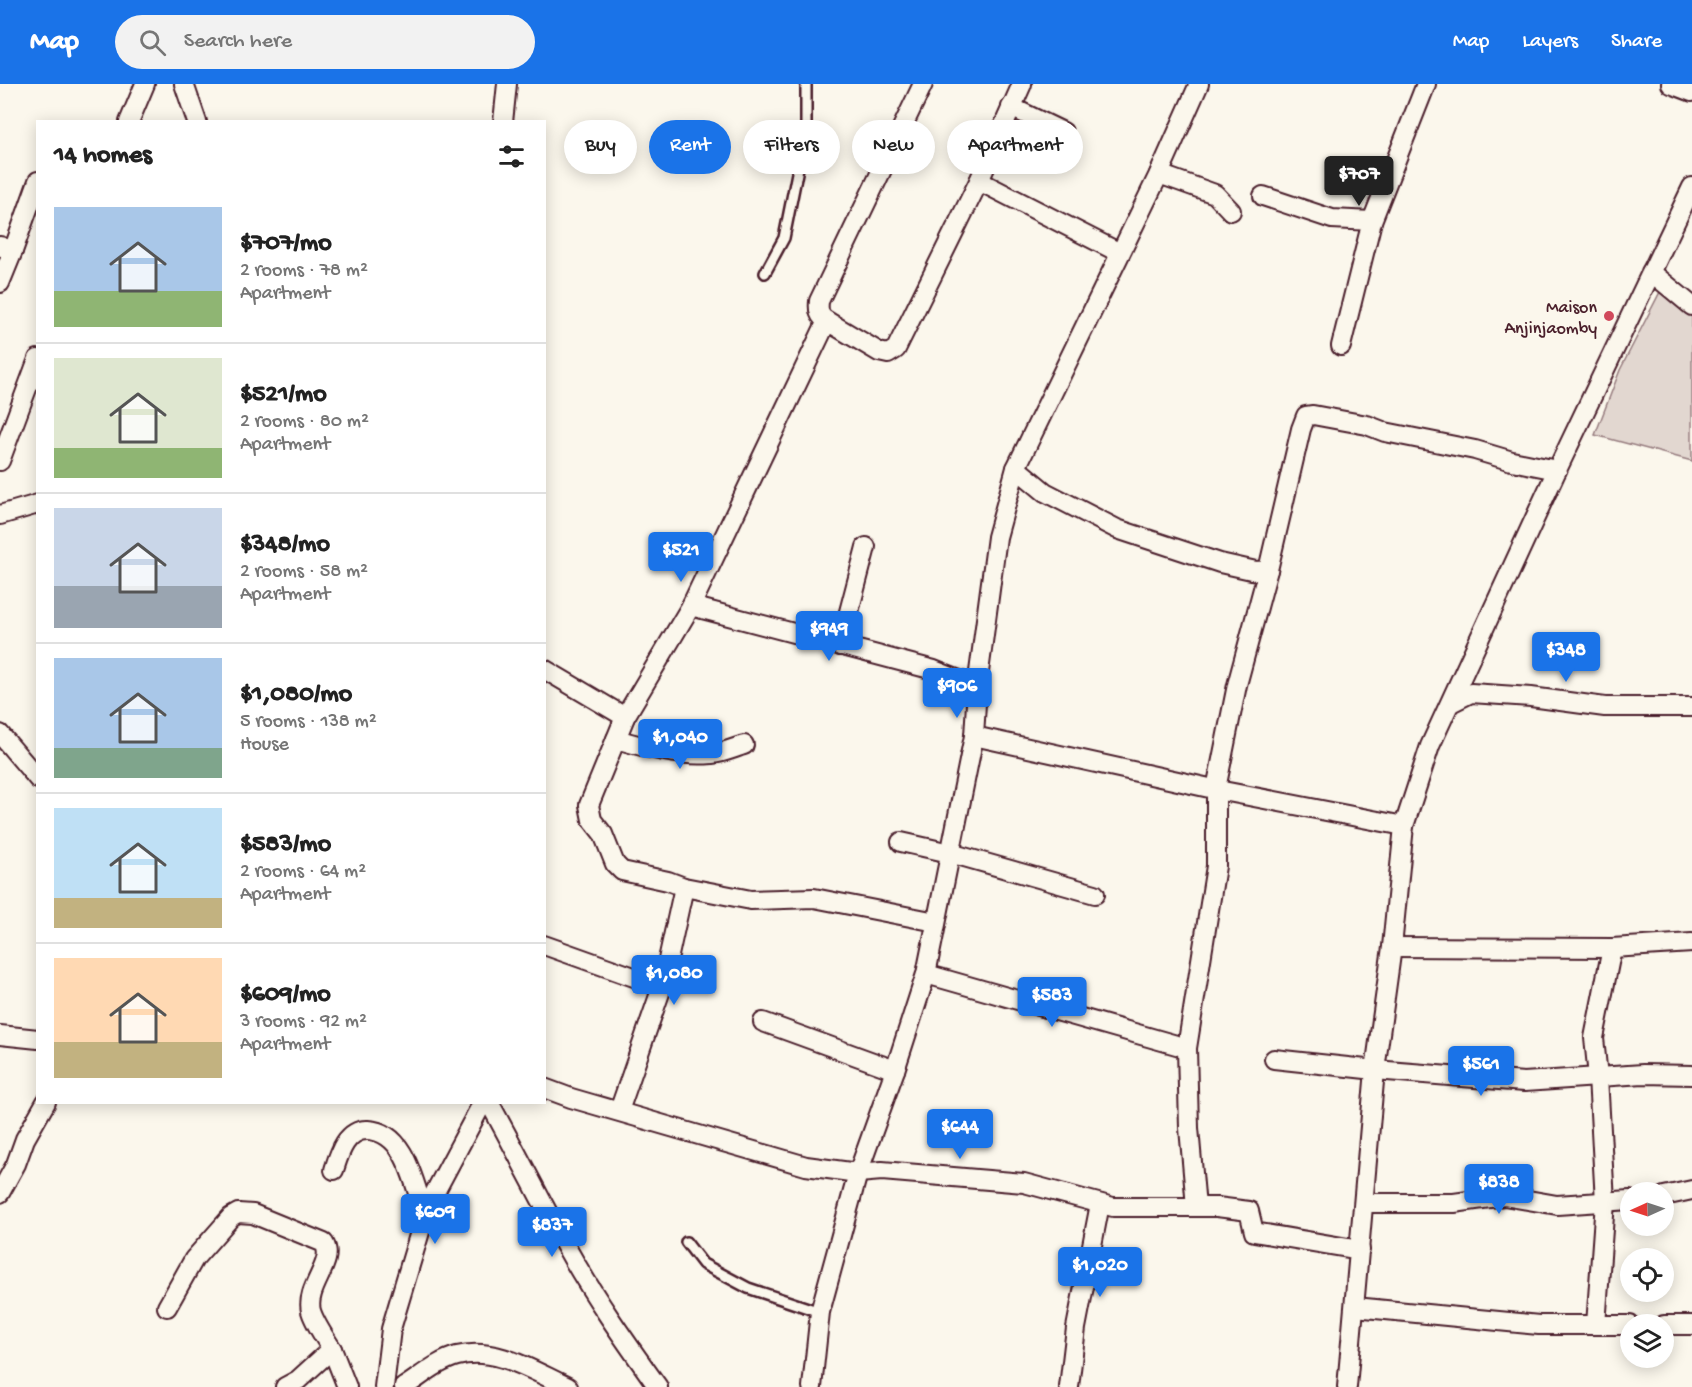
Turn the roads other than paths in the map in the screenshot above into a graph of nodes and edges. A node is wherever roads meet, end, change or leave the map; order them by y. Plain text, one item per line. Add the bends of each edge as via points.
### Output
1 (145, 84) edge
2 (184, 84) edge
3 (507, 84) edge
4 (806, 84) edge
5 (923, 84) edge
6 (1022, 84) edge
7 (1199, 84) edge
8 (1426, 84) edge
9 (1671, 84) edge
10 (1692, 92) edge
11 (1011, 107) junction
12 (130, 120) edge
13 (196, 120) edge
14 (503, 120) edge
15 (1038, 120) edge
16 (1159, 174) junction
17 (979, 182) junction
18 (1692, 187) edge
19 (36, 193) edge
20 (1263, 196) dead end
21 (1231, 211) dead end
22 (1372, 221) junction
23 (29, 231) edge
24 (6, 248) edge
25 (1120, 253) junction
26 (1651, 272) junction
27 (765, 273) dead end
28 (0, 283) edge
29 (1692, 306) edge
30 (827, 321) junction
31 (1341, 346) dead end
32 (36, 364) edge
33 (0, 461) edge
34 (1016, 468) junction
35 (1557, 470) junction
36 (36, 505) edge
37 (0, 515) edge
38 (867, 547) dead end
39 (1268, 570) junction
40 (691, 606) junction
41 (840, 646) junction
42 (546, 670) edge
43 (977, 687) junction
44 (1450, 703) junction
45 (1692, 707) edge
46 (625, 717) junction
47 (0, 734) edge
48 (974, 736) junction
49 (616, 739) junction
50 (744, 745) dead end
51 (36, 777) edge
52 (1216, 789) junction
53 (1404, 826) junction
54 (902, 842) dead end
55 (951, 853) junction
56 (684, 887) junction
57 (1095, 894) dead end
58 (936, 922) junction
59 (1692, 943) edge
60 (546, 946) edge
61 (1392, 947) junction
62 (1612, 948) junction
63 (926, 974) junction
64 (662, 987) junction
65 (763, 1022) dead end
66 (0, 1035) edge
67 (36, 1039) edge
68 (1187, 1048) junction
69 (1274, 1059) dead end
70 (895, 1070) junction
71 (1375, 1070) junction
72 (1692, 1076) edge
73 (1598, 1077) junction
74 (546, 1089) edge
75 (45, 1104) edge
76 (482, 1104) edge
77 (490, 1104) edge
78 (619, 1111) junction
79 (8, 1162) edge
80 (334, 1170) dead end
81 (858, 1173) junction
82 (1692, 1190) edge
83 (0, 1193) edge
84 (1674, 1194) edge
85 (1620, 1201) edge
86 (1605, 1202) junction
87 (1364, 1203) junction
88 (1100, 1204) junction
89 (1196, 1207) junction
90 (426, 1215) junction
91 (686, 1242) dead end
92 (1360, 1250) junction
93 (167, 1307) dead end
94 (1355, 1307) junction
95 (820, 1312) junction
96 (1692, 1324) edge
97 (1596, 1325) junction
98 (1620, 1325) edge
99 (1674, 1325) edge
100 (332, 1349) junction
101 (285, 1387) edge
102 (347, 1387) edge
103 (384, 1387) edge
104 (404, 1387) edge
105 (568, 1387) edge
106 (658, 1387) edge
107 (812, 1387) edge
108 (1069, 1387) edge
109 (1347, 1387) edge

1 - 12 street
2 - 13 street
3 - 14 street
4 - 27 lane via 806,128 784,238
5 - 30 street via 819,301 818,310
6 - 11 street
7 - 16 street
8 - 22 street
9 - 10 street
11 - 15 street
11 - 17 street
16 - 21 street via 1215,194
16 - 25 street
17 - 25 street
17 - 30 street via 896,349 888,354 879,352
18 - 26 street
19 - 23 street
20 - 22 street via 1332,219
22 - 31 street
23 - 24 street
24 - 28 street
25 - 34 street
26 - 29 street
26 - 35 street
30 - 40 street
32 - 33 street
34 - 39 street via 1045,492 1117,529 1220,563
34 - 43 street via 997,537
35 - 39 street via 1367,425 1306,417
35 - 44 street
36 - 37 street
38 - 41 street
39 - 52 street
40 - 41 street
40 - 46 street
41 - 43 street via 934,670
42 - 46 street
43 - 48 street
44 - 45 street via 1471,693 1605,707
44 - 53 street via 1430,746
46 - 49 street
47 - 51 street
48 - 52 street
48 - 55 street
49 - 50 street via 694,754 714,754
49 - 56 street via 589,805 592,820 622,870
52 - 53 street
52 - 68 street via 1216,866
53 - 61 street
54 - 55 street
55 - 57 street
55 - 58 street
56 - 58 street via 751,900 814,898
56 - 64 street
58 - 63 street
59 - 62 street
60 - 64 street
61 - 62 street
61 - 71 street
62 - 73 street via 1594,1038
63 - 68 street
63 - 70 street
64 - 78 street
65 - 70 street
66 - 67 street
68 - 89 street
69 - 71 street
70 - 81 street
71 - 73 street via 1524,1082
71 - 87 street
72 - 73 street
73 - 86 street
74 - 78 street
75 - 79 street
76 - 90 street
77 - 106 street via 566,1246 610,1320
78 - 81 street via 806,1166
79 - 83 street
80 - 90 street via 343,1146 354,1133 368,1130 390,1138 409,1170
81 - 88 street via 882,1171 1024,1183
81 - 95 street
82 - 84 street
85 - 86 street
86 - 87 street via 1557,1205 1504,1196 1454,1203
86 - 97 street
87 - 92 street
88 - 89 street
88 - 108 street
89 - 92 street via 1249,1211 1254,1232
90 - 103 street via 391,1329
91 - 95 lane via 702,1264 748,1288
92 - 94 street
93 - 100 street via 194,1259 231,1217 245,1212 253,1214 317,1239 327,1248 311,1297 311,1311
94 - 97 street via 1539,1326
94 - 109 street
95 - 107 street
96 - 99 street
97 - 98 street
100 - 101 street
100 - 102 street
104 - 105 street via 456,1356 477,1353 501,1356

